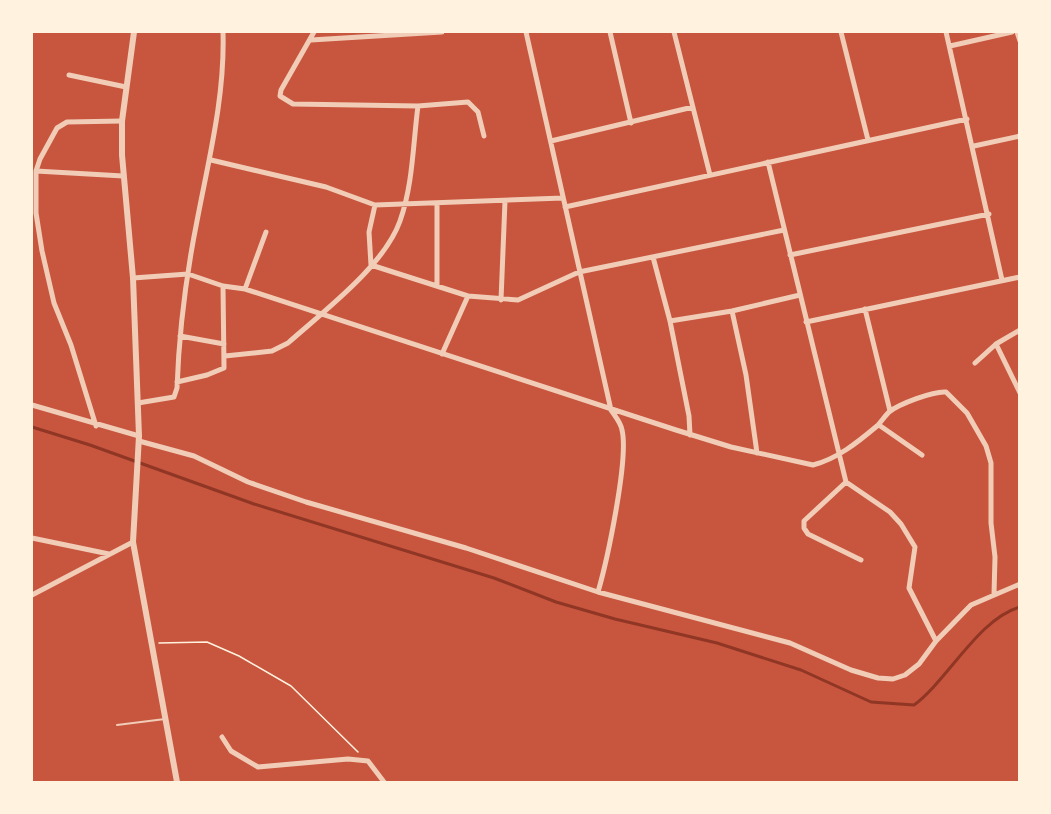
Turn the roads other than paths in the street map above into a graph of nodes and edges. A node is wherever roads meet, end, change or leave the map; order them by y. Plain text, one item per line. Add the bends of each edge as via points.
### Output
1 (134, 32) edge
2 (223, 32) edge
3 (314, 32) edge
4 (442, 32) edge
5 (526, 32) edge
6 (610, 32) edge
7 (674, 32) edge
8 (841, 32) edge
9 (946, 32) edge
10 (1012, 32) edge
11 (1017, 32) edge
12 (311, 40) junction
13 (1020, 41) edge
14 (950, 46) junction
15 (69, 75) dead end
16 (126, 87) junction
17 (418, 106) junction
18 (693, 107) junction
19 (967, 119) junction
20 (122, 121) junction
21 (632, 123) junction
22 (484, 135) dead end
23 (1020, 136) edge
24 (868, 140) junction
25 (551, 141) junction
26 (974, 147) junction
27 (211, 160) junction
28 (768, 162) junction
29 (36, 171) junction
30 (123, 176) junction
31 (710, 176) junction
32 (563, 198) junction
33 (505, 201) junction
34 (437, 204) junction
35 (375, 205) junction
36 (405, 205) junction
37 (565, 207) junction
38 (989, 214) junction
39 (784, 230) junction
40 (32, 232) edge
41 (39, 232) junction
42 (267, 232) dead end
43 (790, 255) junction
44 (653, 257) junction
45 (371, 265) junction
46 (579, 272) junction
47 (188, 274) junction
48 (1020, 277) edge
49 (133, 278) junction
50 (1002, 280) junction
51 (223, 286) junction
52 (437, 286) junction
53 (245, 289) junction
54 (800, 295) junction
55 (468, 296) junction
56 (501, 300) junction
57 (865, 309) junction
58 (732, 311) junction
59 (321, 313) junction
60 (670, 321) junction
61 (806, 322) junction
62 (1020, 330) edge
63 (180, 336) junction
64 (224, 344) junction
65 (996, 344) junction
66 (442, 354) junction
67 (225, 356) junction
68 (975, 363) dead end
69 (177, 382) junction
70 (1020, 393) edge
71 (138, 403) junction
72 (32, 405) edge
73 (610, 410) junction
74 (890, 411) junction
75 (879, 425) junction
76 (96, 426) junction
77 (690, 435) junction
78 (139, 439) junction
79 (756, 453) junction
80 (839, 454) junction
81 (922, 455) dead end
82 (846, 482) junction
83 (32, 538) edge
84 (133, 542) junction
85 (109, 554) junction
86 (861, 560) dead end
87 (1020, 584) edge
88 (597, 592) junction
89 (994, 594) junction
90 (32, 596) edge
91 (936, 641) junction
92 (166, 719) junction
93 (117, 725) dead end
94 (222, 738) dead end
95 (177, 783) edge
96 (384, 783) edge

1 - 16 street
2 - 27 street
3 - 12 street
4 - 12 street
5 - 25 street
6 - 21 street
7 - 18 street
8 - 24 street
9 - 14 street
10 - 14 street
11 - 13 street
12 - 17 street via 281,90 280,96 286,101
14 - 19 street
15 - 16 street
16 - 20 street
17 - 22 street via 468,102 478,112
17 - 36 street
18 - 21 street
18 - 31 street
19 - 24 street
19 - 26 street
20 - 29 street via 67,122 57,128
20 - 30 street
21 - 25 street
23 - 26 street
24 - 28 street
25 - 32 street
26 - 38 street
27 - 35 street via 326,188
27 - 47 street
28 - 31 street
28 - 39 street
29 - 30 street
29 - 41 street
30 - 49 street
31 - 37 street
32 - 33 street
32 - 37 street
33 - 34 street
33 - 56 street
34 - 36 street
34 - 52 street
35 - 36 street
35 - 45 street via 369,232
36 - 45 street via 399,224
37 - 46 street
38 - 43 street
38 - 50 street
39 - 43 street
39 - 44 street
40 - 41 street
41 - 76 street via 54,303
42 - 53 street
43 - 54 street
44 - 46 street
44 - 60 street
45 - 52 street
45 - 59 street
46 - 56 street via 518,300
46 - 73 street
47 - 49 street
47 - 51 street
47 - 63 street
48 - 50 street
49 - 71 street
50 - 57 street
51 - 53 street
51 - 64 street
52 - 55 street
53 - 59 street
54 - 58 street
54 - 61 street
55 - 56 street
55 - 66 street
57 - 61 street
57 - 74 street
58 - 60 street
58 - 79 street via 746,375
59 - 66 street
59 - 67 street via 288,343 272,351
60 - 77 street
61 - 80 street
62 - 65 street
63 - 64 street
63 - 69 street
64 - 67 street
65 - 68 street
65 - 70 street
66 - 73 street
67 - 69 street via 224,368
69 - 71 street via 174,397
71 - 78 street
72 - 76 street
73 - 77 street
73 - 88 street via 622,430 622,457 608,551
74 - 75 street
74 - 89 street via 931,393 946,392 967,413 980,435 992,463
75 - 80 street
75 - 81 street
76 - 78 street
77 - 79 street
78 - 84 street
78 - 88 street via 194,456 248,482 306,502 466,548
79 - 80 street via 813,465
80 - 82 street
82 - 86 street via 810,513 804,528 808,534
82 - 91 street via 902,524 915,547 909,588
83 - 85 street
84 - 85 street
84 - 92 street
85 - 90 street
87 - 89 street
88 - 91 street via 790,643 878,678 905,675
89 - 91 street via 971,605
92 - 93 lane
92 - 95 street
94 - 96 street via 231,751 258,767 348,759 368,761

